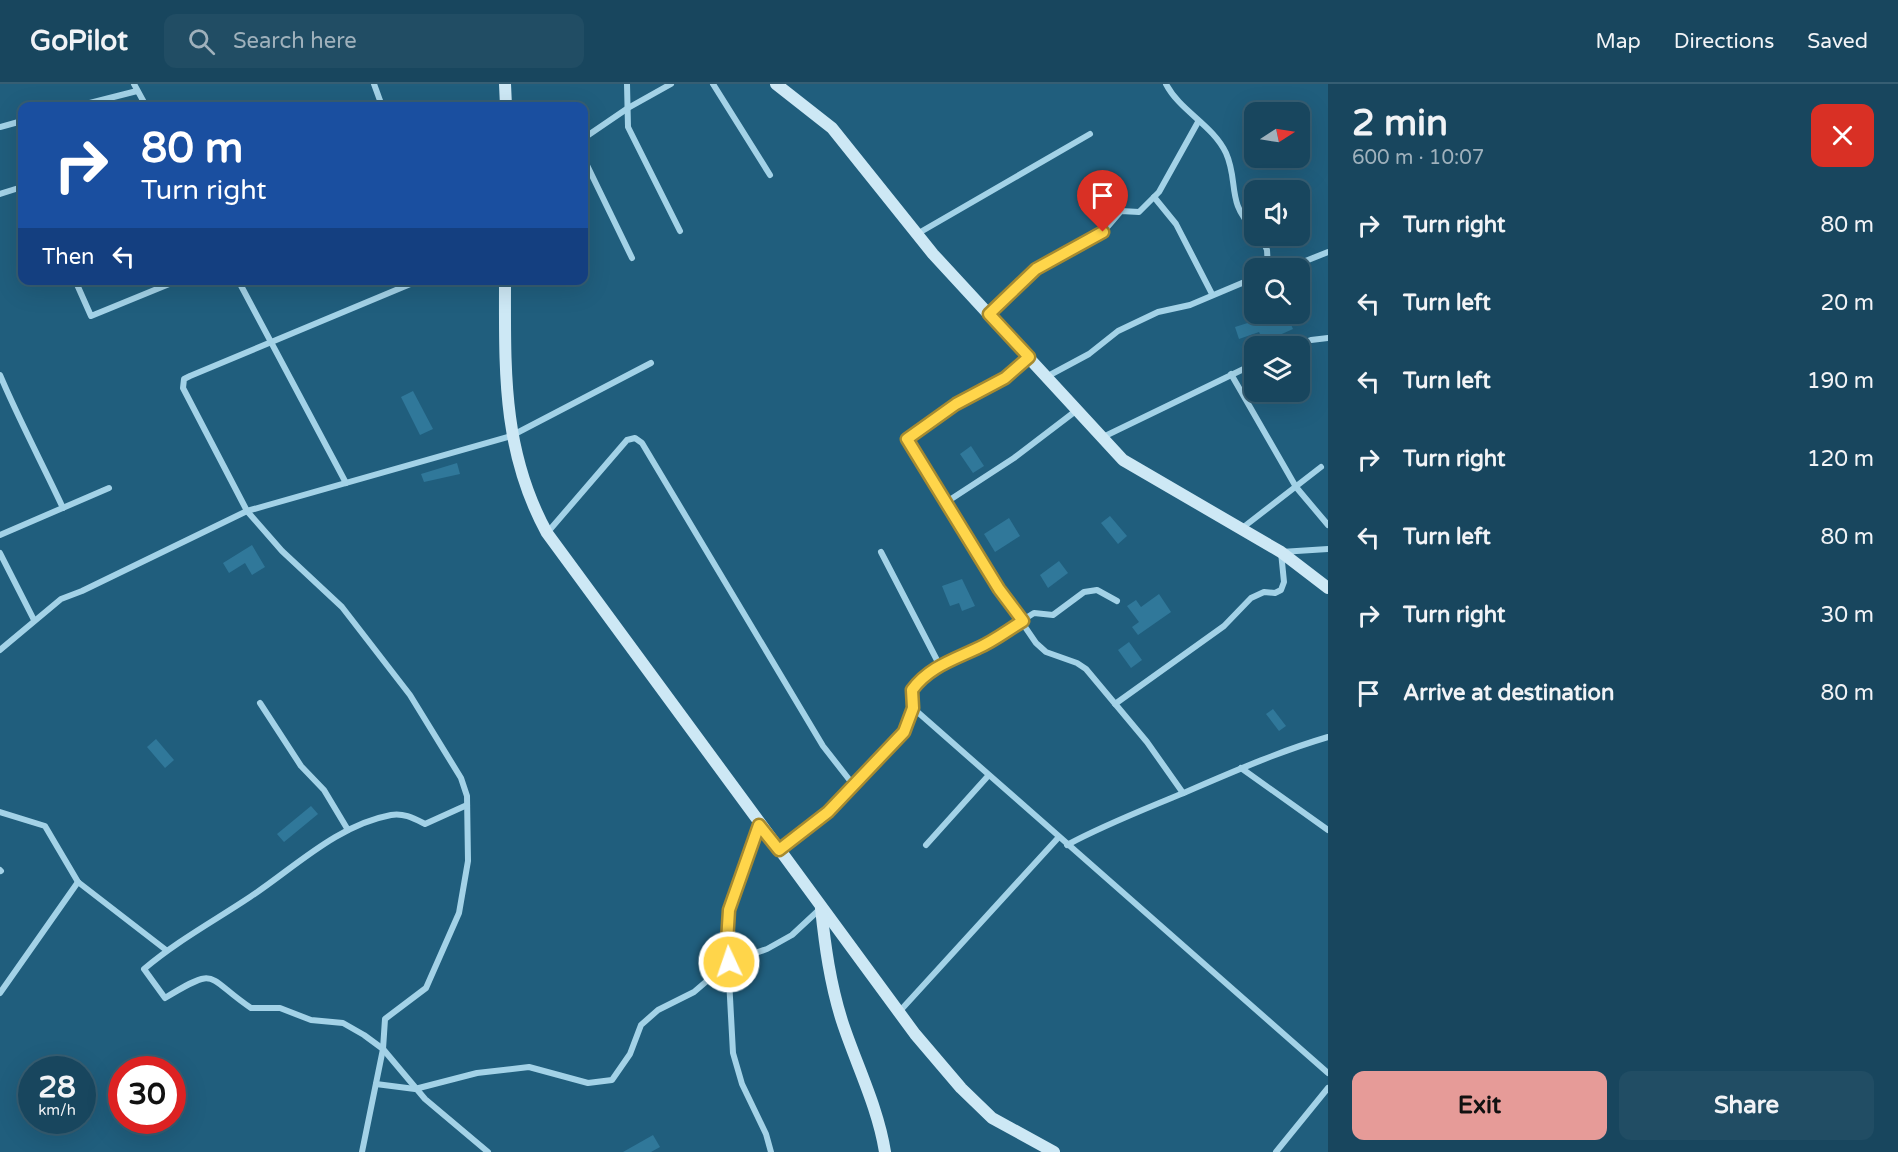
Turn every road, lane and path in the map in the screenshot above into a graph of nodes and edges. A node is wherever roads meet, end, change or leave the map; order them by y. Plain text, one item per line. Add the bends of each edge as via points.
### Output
1 (134, 84) edge
2 (374, 84) edge
3 (505, 84) edge
4 (627, 84) edge
5 (671, 84) edge
6 (712, 84) edge
7 (776, 84) edge
8 (1166, 84) edge
9 (137, 91) junction
10 (94, 102) edge
11 (144, 102) edge
12 (381, 102) edge
13 (506, 102) edge
14 (628, 108) junction
15 (18, 122) edge
16 (1198, 122) junction
17 (0, 127) edge
18 (1090, 134) dead end
19 (588, 135) edge
20 (588, 167) edge
21 (770, 176) dead end
22 (18, 188) edge
23 (0, 194) edge
24 (1154, 197) junction
25 (1244, 214) edge
26 (680, 231) dead end
27 (917, 234) junction
28 (1328, 252) edge
29 (632, 258) dead end
30 (1310, 259) edge
31 (1244, 282) edge
32 (77, 285) edge
33 (167, 285) edge
34 (241, 285) edge
35 (408, 285) edge
36 (505, 285) edge
37 (1212, 294) junction
38 (989, 314) junction
39 (1328, 338) edge
40 (1310, 340) edge
41 (272, 344) junction
42 (1029, 357) junction
43 (651, 363) dead end
44 (1244, 368) edge
45 (1231, 374) junction
46 (0, 375) edge
47 (1048, 376) junction
48 (1078, 409) junction
49 (511, 436) junction
50 (1103, 437) junction
51 (1321, 467) dead end
52 (346, 483) junction
53 (1296, 487) junction
54 (109, 488) dead end
55 (945, 503) junction
56 (63, 508) junction
57 (247, 511) junction
58 (1328, 525) edge
59 (1241, 529) junction
60 (547, 533) junction
61 (0, 535) edge
62 (1328, 549) edge
63 (881, 552) dead end
64 (1281, 552) junction
65 (0, 553) edge
66 (1328, 588) edge
67 (1116, 601) dead end
68 (34, 620) junction
69 (1023, 621) junction
70 (0, 650) edge
71 (940, 666) junction
72 (260, 703) dead end
73 (1115, 704) junction
74 (913, 708) junction
75 (1328, 737) edge
76 (1241, 768) junction
77 (988, 776) junction
78 (855, 787) junction
79 (1183, 793) junction
80 (467, 805) junction
81 (0, 812) edge
82 (759, 825) junction
83 (348, 830) junction
84 (1328, 831) edge
85 (1058, 838) junction
86 (926, 845) dead end
87 (1067, 845) junction
88 (779, 850) junction
89 (78, 882) junction
90 (821, 908) junction
91 (166, 950) junction
92 (729, 962) junction
93 (0, 993) edge
94 (899, 1012) junction
95 (383, 1049) junction
96 (1328, 1073) edge
97 (376, 1084) junction
98 (1328, 1088) edge
99 (415, 1089) junction
100 (362, 1152) edge
101 (488, 1152) edge
102 (771, 1152) edge
103 (885, 1152) edge
104 (1054, 1152) edge
105 (1276, 1152) edge

1 - 9 street
2 - 12 street
3 - 13 main road
4 - 14 street
5 - 14 street
6 - 21 street
7 - 27 main road via 832,128
8 - 16 street
9 - 10 street
9 - 11 street
14 - 19 street
14 - 26 street via 628,127
15 - 17 street
16 - 24 street
16 - 25 street via 1213,134 1226,153 1233,197
18 - 27 street
20 - 29 street
22 - 23 street
24 - 37 street via 1176,224
24 - 38 street via 1139,213 1120,211 1103,232 1036,269
27 - 38 main road
28 - 30 street
31 - 37 street
32 - 33 street via 91,316
34 - 41 street
35 - 41 street
36 - 49 main road
37 - 47 street via 1158,312 1118,331 1089,354
38 - 42 main road
39 - 40 street
41 - 52 street
41 - 57 street via 184,380 183,388
42 - 47 main road
42 - 55 street via 1005,378 956,404 907,439
43 - 49 street
44 - 45 street
45 - 50 street
45 - 53 street
46 - 56 street
47 - 48 main road
48 - 50 main road
48 - 55 street via 1014,458
49 - 52 street
49 - 60 main road via 523,484
50 - 59 main road via 1123,460
51 - 53 street
52 - 57 street
53 - 58 street
53 - 59 street
54 - 56 street
55 - 69 street
56 - 61 street
57 - 68 street via 61,599
57 - 80 street via 342,607 397,678 454,762
59 - 64 main road
60 - 78 street via 627,440 635,438 642,443 823,746
60 - 82 main road
62 - 64 street
63 - 71 street
64 - 66 main road
64 - 73 street via 1281,590 1251,598 1224,626
65 - 68 street
67 - 69 street via 1097,590 1084,592 1053,615 1034,613
68 - 70 street
69 - 71 street
69 - 73 street via 1036,643 1046,652 1086,669
71 - 74 street via 922,676 912,690
72 - 83 street via 301,766 324,790
73 - 79 street
74 - 77 street
74 - 78 street via 904,732
75 - 76 street
76 - 79 street
76 - 84 street
77 - 85 street
77 - 86 street
78 - 88 street
79 - 87 street
80 - 83 street via 425,824 406,814 390,815
80 - 95 street via 468,861 459,913 426,988 385,1019
81 - 89 street via 45,826
82 - 88 main road
82 - 92 street via 729,910
83 - 91 street
85 - 87 street
85 - 94 street
87 - 96 street
88 - 90 main road
89 - 91 street
89 - 93 street
90 - 92 street via 792,935 767,949
90 - 94 main road
90 - 103 main road via 827,964
91 - 95 street via 144,969 165,998 205,976 251,1008 280,1008 311,1020 343,1023
92 - 99 street via 694,992 658,1010 641,1025 630,1054 612,1080 588,1083 529,1067 506,1068
92 - 102 street via 733,1053
94 - 104 main road via 961,1088 992,1118
95 - 97 street
95 - 99 street
97 - 99 street
97 - 100 street
98 - 105 street
99 - 101 street

